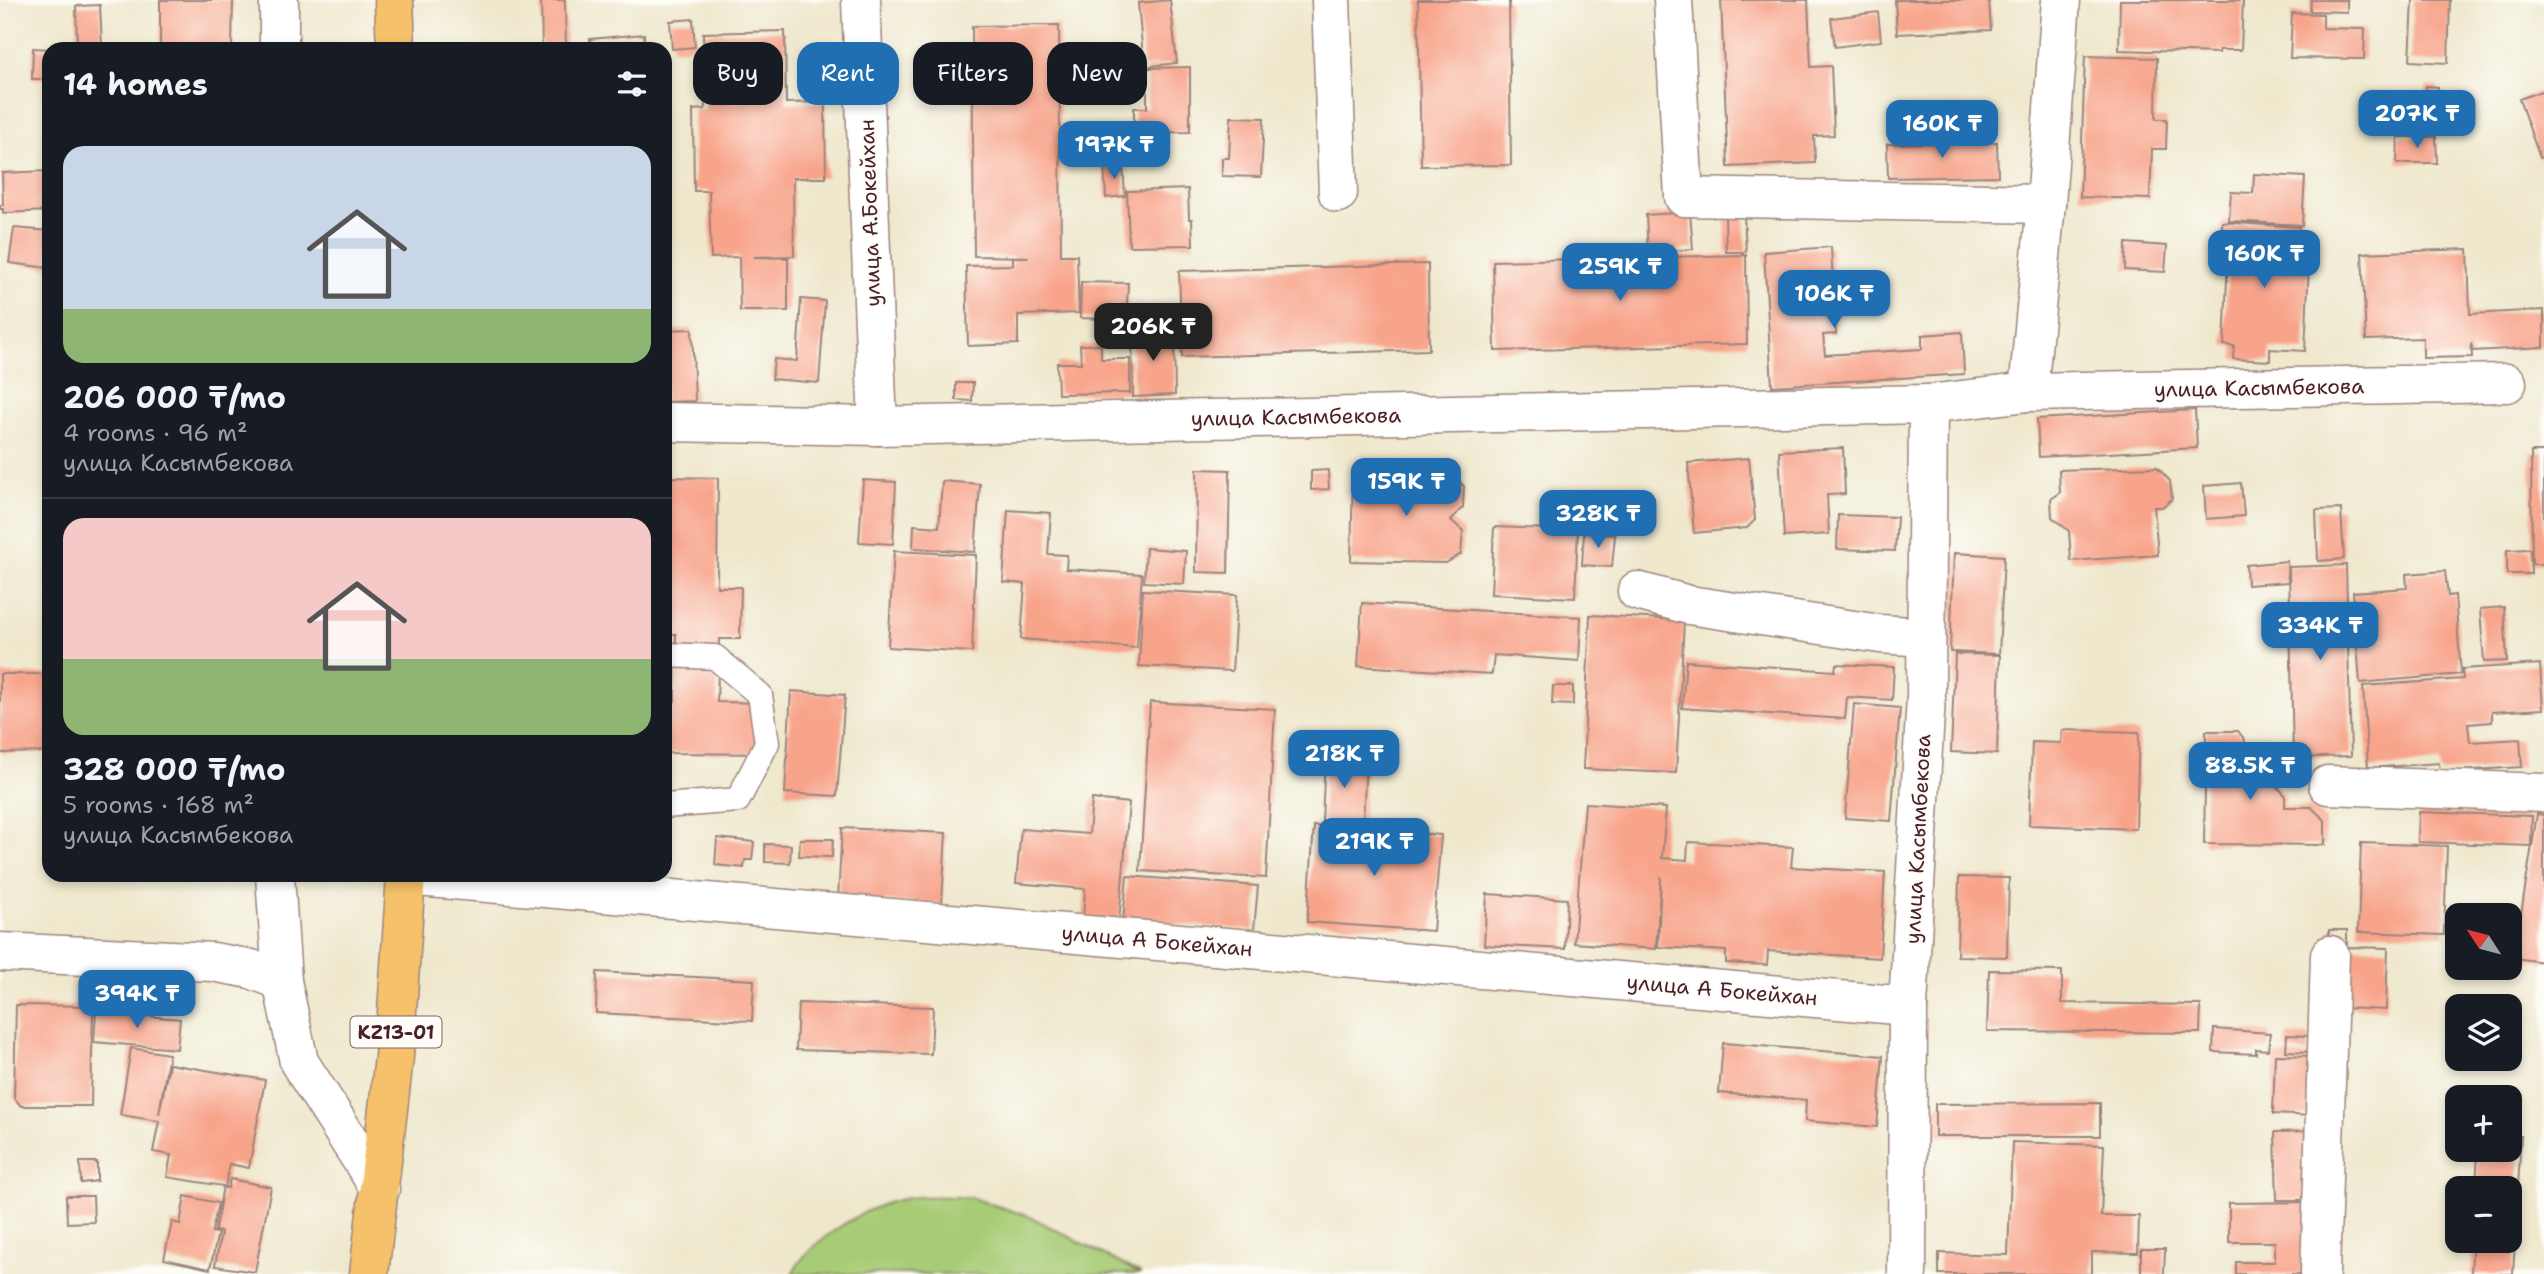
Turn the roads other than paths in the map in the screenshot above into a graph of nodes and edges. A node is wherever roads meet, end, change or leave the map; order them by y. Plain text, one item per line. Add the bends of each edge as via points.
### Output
1 (279, 0) edge
2 (394, 0) edge
3 (861, 0) edge
4 (1331, 0) edge
5 (1673, 0) edge
6 (2061, 0) edge
7 (279, 42) edge
8 (396, 42) edge
9 (1338, 192) dead end
10 (2046, 204) junction
11 (2507, 383) dead end
12 (2028, 392) junction
13 (1928, 404) junction
14 (672, 422) edge
15 (878, 426) junction
16 (1637, 591) dead end
17 (1926, 637) junction
18 (672, 656) edge
19 (2328, 785) dead end
20 (2544, 793) edge
21 (672, 805) edge
22 (275, 882) edge
23 (406, 882) edge
24 (486, 882) edge
25 (0, 952) edge
26 (2330, 955) dead end
27 (282, 981) junction
28 (1908, 1006) junction
29 (380, 1189) junction
30 (369, 1274) edge
31 (1907, 1274) edge
32 (2320, 1274) edge

1 - 7 street
2 - 8 highway
3 - 15 street, улица А.Бокейхан
4 - 9 street
5 - 10 street via 1684,197
6 - 10 street
10 - 12 street
11 - 12 street, улица Касымбекова
12 - 13 street, улица Касымбекова
13 - 15 street, улица Касымбекова
13 - 17 street, улица Касымбекова
14 - 15 street, улица Касымбекова
16 - 17 street via 1689,605
17 - 28 street, улица Касымбекова
18 - 21 lane via 715,657 760,695 767,743 738,800
19 - 20 street
22 - 27 street
23 - 29 highway, KZ13-01
24 - 28 street, улица А Бокейхан
25 - 27 street via 213,962
26 - 32 street
27 - 29 street via 299,1062
28 - 31 street, улица Касымбекова
29 - 30 highway, KZ13-01

